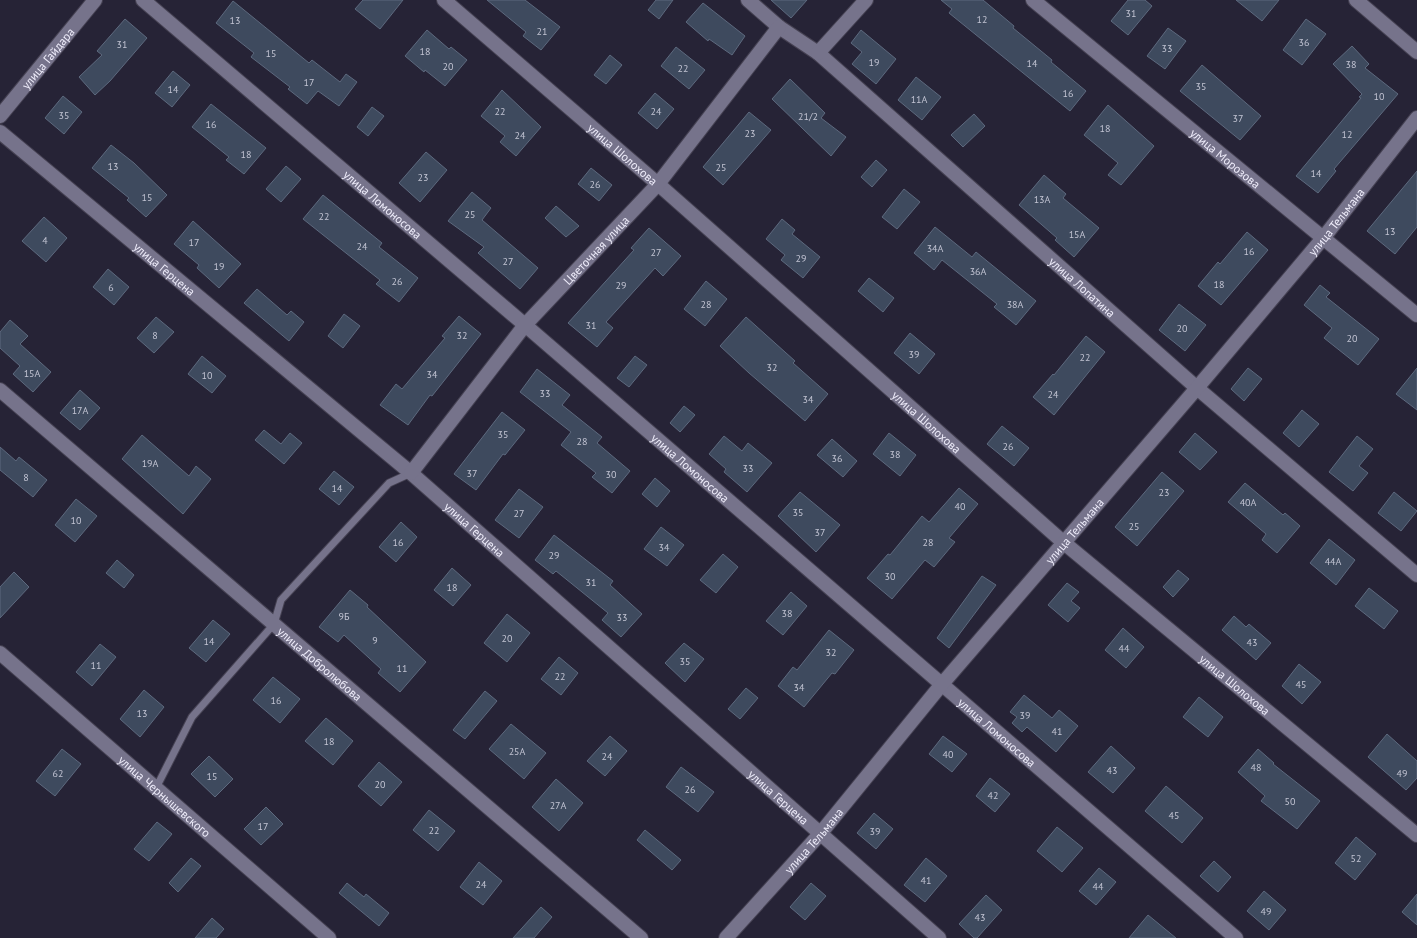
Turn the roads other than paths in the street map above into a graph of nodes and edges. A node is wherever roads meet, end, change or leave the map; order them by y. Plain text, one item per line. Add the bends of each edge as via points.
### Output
1 (95, 0) edge
2 (143, 0) edge
3 (444, 0) edge
4 (748, 0) edge
5 (866, 0) edge
6 (1033, 0) edge
7 (1356, 0) edge
8 (779, 27) junction
9 (1417, 52) edge
10 (818, 53) junction
11 (0, 116) edge
12 (1417, 118) edge
13 (0, 132) edge
14 (658, 184) junction
15 (1324, 237) junction
16 (1417, 315) edge
17 (525, 325) junction
18 (1197, 388) junction
19 (0, 390) edge
20 (411, 473) junction
21 (1063, 542) junction
22 (1417, 575) edge
23 (274, 624) junction
24 (0, 653) edge
25 (942, 684) junction
26 (156, 788) junction
27 (820, 834) junction
28 (1417, 835) edge
29 (329, 938) edge
30 (641, 938) edge
31 (726, 938) edge
32 (938, 938) edge
33 (1236, 938) edge

1 - 11 street, улица Гайдара
2 - 17 street, улица Ломоносова
3 - 14 street, улица Шолохова
4 - 8 street, улица Лопатина
5 - 10 street
6 - 15 street, улица Морозова
7 - 9 street
8 - 10 street, улица Лопатина
8 - 14 street, Цветочная улица
10 - 18 street, улица Лопатина
12 - 15 street, улица Тельмана
13 - 20 street, улица Герцена
14 - 17 street, Цветочная улица
14 - 21 street, улица Шолохова
15 - 16 street, улица Морозова
15 - 18 street, улица Тельмана
17 - 20 street, Цветочная улица
17 - 25 street, улица Ломоносова
18 - 21 street, улица Тельмана
18 - 22 street, улица Лопатина
19 - 23 street, улица Добролюбова
20 - 23 lane via 389,483 281,600
20 - 27 street, улица Герцена
21 - 25 street, улица Тельмана
21 - 28 street, улица Шолохова
23 - 26 lane via 192,717
23 - 30 street, улица Добролюбова
24 - 26 street, улица Чернышевского
25 - 27 street, улица Тельмана
25 - 33 street, улица Ломоносова
26 - 29 street, улица Чернышевского
27 - 31 street, улица Тельмана
27 - 32 street, улица Герцена

